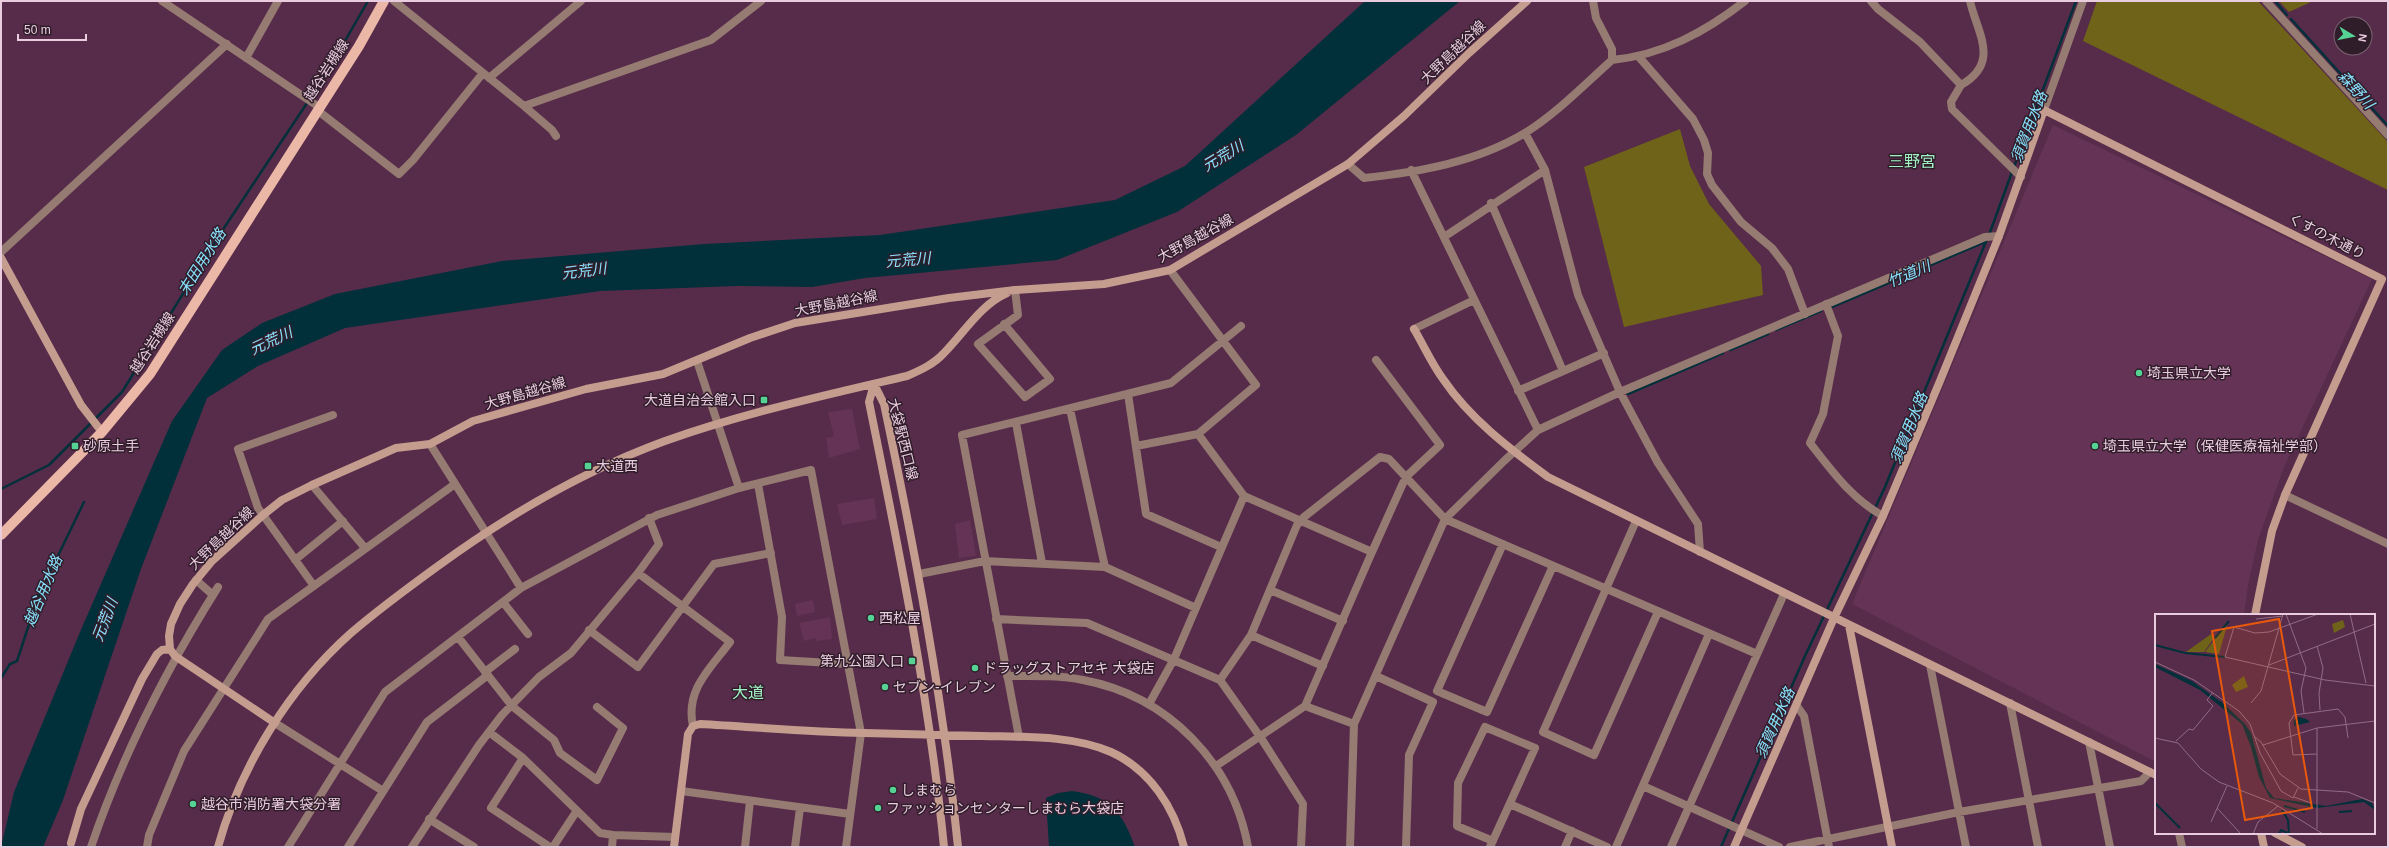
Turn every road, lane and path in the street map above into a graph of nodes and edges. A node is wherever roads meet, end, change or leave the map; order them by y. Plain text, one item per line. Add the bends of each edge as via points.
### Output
1 (162, 1) edge
2 (278, 1) edge
3 (384, 1) edge
4 (394, 1) edge
5 (581, 1) edge
6 (761, 1) edge
7 (1527, 1) edge
8 (1593, 1) edge
9 (1744, 1) edge
10 (1871, 1) edge
11 (1970, 1) edge
12 (2083, 1) edge
13 (2266, 1) edge
14 (227, 44) junction
15 (1639, 57) junction
16 (246, 58) junction
17 (1612, 60) junction
18 (486, 75) junction
19 (1961, 84) junction
20 (313, 104) junction
21 (524, 106) junction
22 (2044, 110) junction
23 (1525, 133) junction
24 (2388, 135) edge
25 (556, 136) dead end
26 (1348, 164) junction
27 (1411, 170) junction
28 (1545, 170) junction
29 (2021, 177) junction
30 (1491, 203) junction
31 (2000, 236) junction
32 (1444, 237) junction
33 (1, 252) edge
34 (1, 258) edge
35 (1170, 270) junction
36 (1015, 290) junction
37 (1474, 300) junction
38 (1826, 304) junction
39 (1805, 314) junction
40 (1004, 324) junction
41 (1241, 326) dead end
42 (1224, 340) junction
43 (1604, 353) junction
44 (1376, 360) dead end
45 (697, 361) junction
46 (1563, 371) junction
47 (874, 384) junction
48 (1518, 391) junction
49 (1620, 392) junction
50 (1128, 394) junction
51 (1070, 409) junction
52 (333, 415) dead end
53 (1016, 423) junction
54 (717, 424) junction
55 (97, 426) junction
56 (1538, 430) junction
57 (1198, 434) junction
58 (430, 444) junction
59 (1136, 446) junction
60 (1514, 452) junction
61 (1406, 478) junction
62 (455, 484) junction
63 (758, 484) junction
64 (312, 485) junction
65 (739, 488) junction
66 (2285, 495) junction
67 (1244, 496) junction
68 (262, 515) junction
69 (1883, 516) junction
70 (649, 518) junction
71 (1445, 519) junction
72 (343, 521) junction
73 (1300, 521) junction
74 (1636, 521) junction
75 (485, 532) junction
76 (1, 534) edge
77 (1503, 544) junction
78 (2388, 544) edge
79 (1221, 547) junction
80 (365, 548) junction
81 (1372, 552) junction
82 (1700, 552) junction
83 (771, 553) junction
84 (295, 560) junction
85 (985, 562) junction
86 (1042, 563) junction
87 (1553, 566) junction
88 (1105, 567) junction
89 (638, 573) junction
90 (919, 574) junction
91 (196, 580) junction
92 (218, 586) dead end
93 (314, 586) junction
94 (521, 588) junction
95 (1605, 588) junction
96 (1270, 590) junction
97 (1784, 594) junction
98 (213, 595) junction
99 (503, 602) junction
100 (683, 606) junction
101 (1196, 608) junction
102 (1658, 612) junction
103 (2255, 614) edge
104 (1834, 618) junction
105 (996, 619) junction
106 (1343, 621) junction
107 (1849, 625) junction
108 (589, 630) junction
109 (528, 634) dead end
110 (1710, 634) junction
111 (1251, 635) junction
112 (458, 637) junction
113 (515, 649) dead end
114 (173, 653) junction
115 (1757, 654) junction
116 (1174, 659) junction
117 (848, 664) junction
118 (1930, 665) junction
119 (1324, 666) junction
120 (486, 674) junction
121 (1007, 676) junction
122 (1376, 676) junction
123 (1220, 680) junction
124 (225, 689) junction
125 (2010, 703) junction
126 (1149, 704) junction
127 (512, 706) junction
128 (1305, 706) junction
129 (1797, 706) junction
130 (597, 707) dead end
131 (275, 722) junction
132 (1354, 724) junction
133 (693, 726) junction
134 (489, 732) junction
135 (861, 733) junction
136 (931, 734) junction
137 (946, 735) junction
138 (1019, 737) junction
139 (1261, 738) junction
140 (2089, 742) junction
141 (523, 758) junction
142 (340, 763) junction
143 (1216, 766) junction
144 (2153, 773) edge
145 (1643, 786) junction
146 (2098, 788) junction
147 (383, 791) junction
148 (680, 792) junction
149 (2029, 800) junction
150 (750, 801) junction
151 (1510, 804) junction
152 (1689, 807) junction
153 (800, 808) junction
154 (576, 812) junction
155 (1959, 812) junction
156 (850, 814) junction
157 (429, 819) junction
158 (1888, 827) junction
159 (1742, 830) junction
160 (1572, 832) junction
161 (2179, 834) edge
162 (2261, 834) edge
163 (2277, 834) edge
164 (613, 835) junction
165 (675, 837) junction
166 (71, 843) dead end
167 (1828, 843) edge
168 (1491, 844) edge
169 (470, 846) edge
170 (90, 847) edge
171 (147, 847) edge
172 (218, 847) edge
173 (288, 847) edge
174 (348, 847) edge
175 (412, 847) edge
176 (550, 847) edge
177 (553, 847) edge
178 (612, 847) edge
179 (674, 847) edge
180 (745, 847) edge
181 (795, 847) edge
182 (846, 847) edge
183 (944, 847) edge
184 (958, 847) edge
185 (1184, 847) edge
186 (1248, 847) edge
187 (1301, 847) edge
188 (1350, 847) edge
189 (1406, 847) edge
190 (1565, 847) edge
191 (1607, 847) edge
192 (1616, 847) edge
193 (1671, 847) edge
194 (1734, 847) edge
195 (1779, 847) edge
196 (1790, 847) edge
197 (1892, 847) edge
198 (1966, 847) edge
199 (2038, 847) edge
200 (2110, 847) edge
201 (2182, 847) edge
202 (2264, 847) edge
203 (2302, 847) edge

1 - 14 street
2 - 16 street
3 - 20 main road, 越谷岩槻線 via 359,46
4 - 18 street
5 - 18 street
6 - 21 street via 711,40
7 - 26 street, 大野島越谷線 via 1404,116
8 - 17 street via 1596,18 1612,49
9 - 15 street via 1720,21 1684,42
10 - 19 street via 1920,42
11 - 19 street via 1981,31 1982,63 1977,73
12 - 22 street
13 - 24 street
14 - 16 street
14 - 33 street
15 - 17 street
15 - 39 street via 1692,119 1708,153 1707,174 1712,185 1742,222 1772,248 1788,269
16 - 20 street
17 - 23 street via 1552,114
18 - 20 street via 399,174
18 - 21 street
19 - 29 street via 1951,102 1952,109
20 - 55 main road, 越谷岩槻線 via 150,374
21 - 25 street
22 - 29 street
22 - 66 street, くすの木通り via 2382,279
23 - 27 street via 1452,164
23 - 28 street
26 - 27 street via 1364,178
26 - 35 street, 大野島越谷線
27 - 32 street
28 - 30 street
28 - 43 street via 1578,295
29 - 31 street
30 - 32 street
30 - 46 street
31 - 38 street via 1985,237
31 - 69 street
32 - 37 street
34 - 55 street via 81,405
35 - 36 street, 大野島越谷線 via 1104,284
35 - 42 street
36 - 40 street via 1018,315
36 - 45 street, 大野島越谷線 via 878,308 795,323 750,338
36 - 47 street via 990,303 943,354 924,369
37 - 48 street
37 - 60 street via 1414,329 1444,380 1481,422
38 - 39 street
38 - 69 street via 1838,336 1823,414 1810,443 1848,491
39 - 49 street
40 - 40 street via 978,344 1025,397 1050,379
41 - 42 street
42 - 50 street via 1171,383
42 - 57 street via 1256,385
43 - 46 street
43 - 49 street
44 - 61 street via 1440,444
45 - 54 street
45 - 58 street, 大野島越谷線 via 663,374 586,389 473,421
46 - 48 street
47 - 54 street
47 - 90 street, 大袋駅西口線 via 884,404
47 - 136 street, 大袋駅西口線 via 869,402 904,577
48 - 56 street
49 - 56 street
49 - 82 street via 1658,463 1698,524
50 - 51 street
50 - 59 street
51 - 53 street
51 - 88 street
52 - 68 street via 238,449
53 - 85 street via 962,435
53 - 86 street
54 - 65 street
54 - 75 street via 616,461 570,483
55 - 76 main road, 越谷岩槻線
56 - 60 street
57 - 59 street
57 - 67 street
58 - 62 street
58 - 64 street, 大野島越谷線 via 396,448
59 - 79 street via 1146,514
60 - 71 street
60 - 74 street via 1548,477
61 - 71 street
61 - 73 street via 1389,459 1380,457
61 - 81 street
62 - 75 street
62 - 80 street
63 - 65 street
63 - 83 street
63 - 117 street via 811,470
64 - 68 street, 大野島越谷線 via 282,500
64 - 72 street
65 - 70 street
66 - 78 street
66 - 103 street, くすの木通り via 2272,531
67 - 73 street
67 - 79 street
68 - 84 street
68 - 91 street, 大野島越谷線 via 212,560
69 - 104 street
70 - 89 street via 659,544
70 - 94 street
71 - 77 street
71 - 122 street
72 - 80 street
72 - 84 street
73 - 81 street
73 - 96 street
74 - 82 street
74 - 95 street
75 - 94 street
75 - 131 street via 393,599 351,634 303,684
77 - 87 street
77 - 87 street via 1436,691 1487,712
79 - 101 street
80 - 93 street
81 - 106 street
82 - 97 street
83 - 100 street via 714,564
83 - 117 street via 782,617 780,660
84 - 93 street
85 - 86 street
85 - 90 street
85 - 105 street
86 - 88 street
87 - 95 street
88 - 101 street
89 - 100 street
89 - 108 street
90 - 137 street, 大袋駅西口線
91 - 98 street
91 - 114 street, 大野島越谷線 via 180,604 171,624 169,636
92 - 98 street
93 - 124 street via 268,619
94 - 99 street
95 - 102 street
95 - 102 street via 1543,732 1549,735 1594,755
96 - 106 street
96 - 111 street
97 - 104 street
97 - 115 street
98 - 114 street
99 - 109 street
99 - 112 street
100 - 108 street via 638,667
100 - 133 street via 730,642 694,692 690,714
101 - 116 street
102 - 110 street
104 - 107 street
104 - 129 street
105 - 116 street via 1087,623
105 - 121 street
106 - 119 street
107 - 118 street
107 - 158 street
108 - 127 street via 571,653 539,677
110 - 115 street
110 - 145 street
111 - 119 street
111 - 123 street
112 - 120 street
112 - 142 street via 385,692
113 - 120 street
114 - 124 street
114 - 166 street via 162,650 157,654 142,679 82,808
114 - 170 street via 112,789
115 - 152 street
116 - 123 street
116 - 126 street
117 - 135 street
118 - 125 street
118 - 155 street
119 - 128 street
120 - 127 street
120 - 147 street via 427,722
121 - 126 street via 1082,680 1113,688
121 - 138 street
122 - 132 street
122 - 189 street via 1433,702 1409,755
123 - 139 street
124 - 131 street
124 - 171 street via 184,750 149,835
125 - 140 street
125 - 149 street
126 - 143 street via 1192,738
127 - 130 street via 554,740 560,753 597,780 624,728
127 - 134 street
128 - 132 street
128 - 139 street
129 - 159 street
129 - 167 street via 1804,716
131 - 142 street
131 - 172 street via 244,781
132 - 188 street
133 - 135 street via 700,724
133 - 148 street via 688,734
134 - 141 street
134 - 157 street
135 - 136 street
135 - 156 street
136 - 137 street
136 - 183 street, 大袋駅西口線
137 - 138 street
137 - 184 street, 大袋駅西口線
138 - 185 street via 1088,745 1111,752 1134,767 1168,802
139 - 143 street
139 - 187 street via 1303,804
140 - 144 street
140 - 146 street
141 - 154 street
141 - 176 street via 490,808
142 - 147 street
142 - 173 street
143 - 186 street via 1233,798
144 - 146 street via 2141,781
145 - 152 street
145 - 192 street
146 - 149 street
146 - 200 street
147 - 174 street
148 - 150 street
148 - 165 street
149 - 155 street
149 - 199 street
150 - 153 street
150 - 180 street
151 - 160 street
151 - 168 street
151 - 168 street via 1535,748 1485,727 1458,783 1457,826
152 - 159 street
152 - 193 street
153 - 156 street
153 - 181 street
154 - 164 street via 600,833
154 - 177 street
155 - 158 street
155 - 198 street
156 - 182 street
157 - 169 street
157 - 175 street
158 - 167 street
158 - 197 street
159 - 194 street
159 - 195 street
160 - 190 street
160 - 191 street
161 - 201 street
162 - 202 street
163 - 203 street
164 - 165 street
164 - 178 street
165 - 179 street
167 - 196 street

